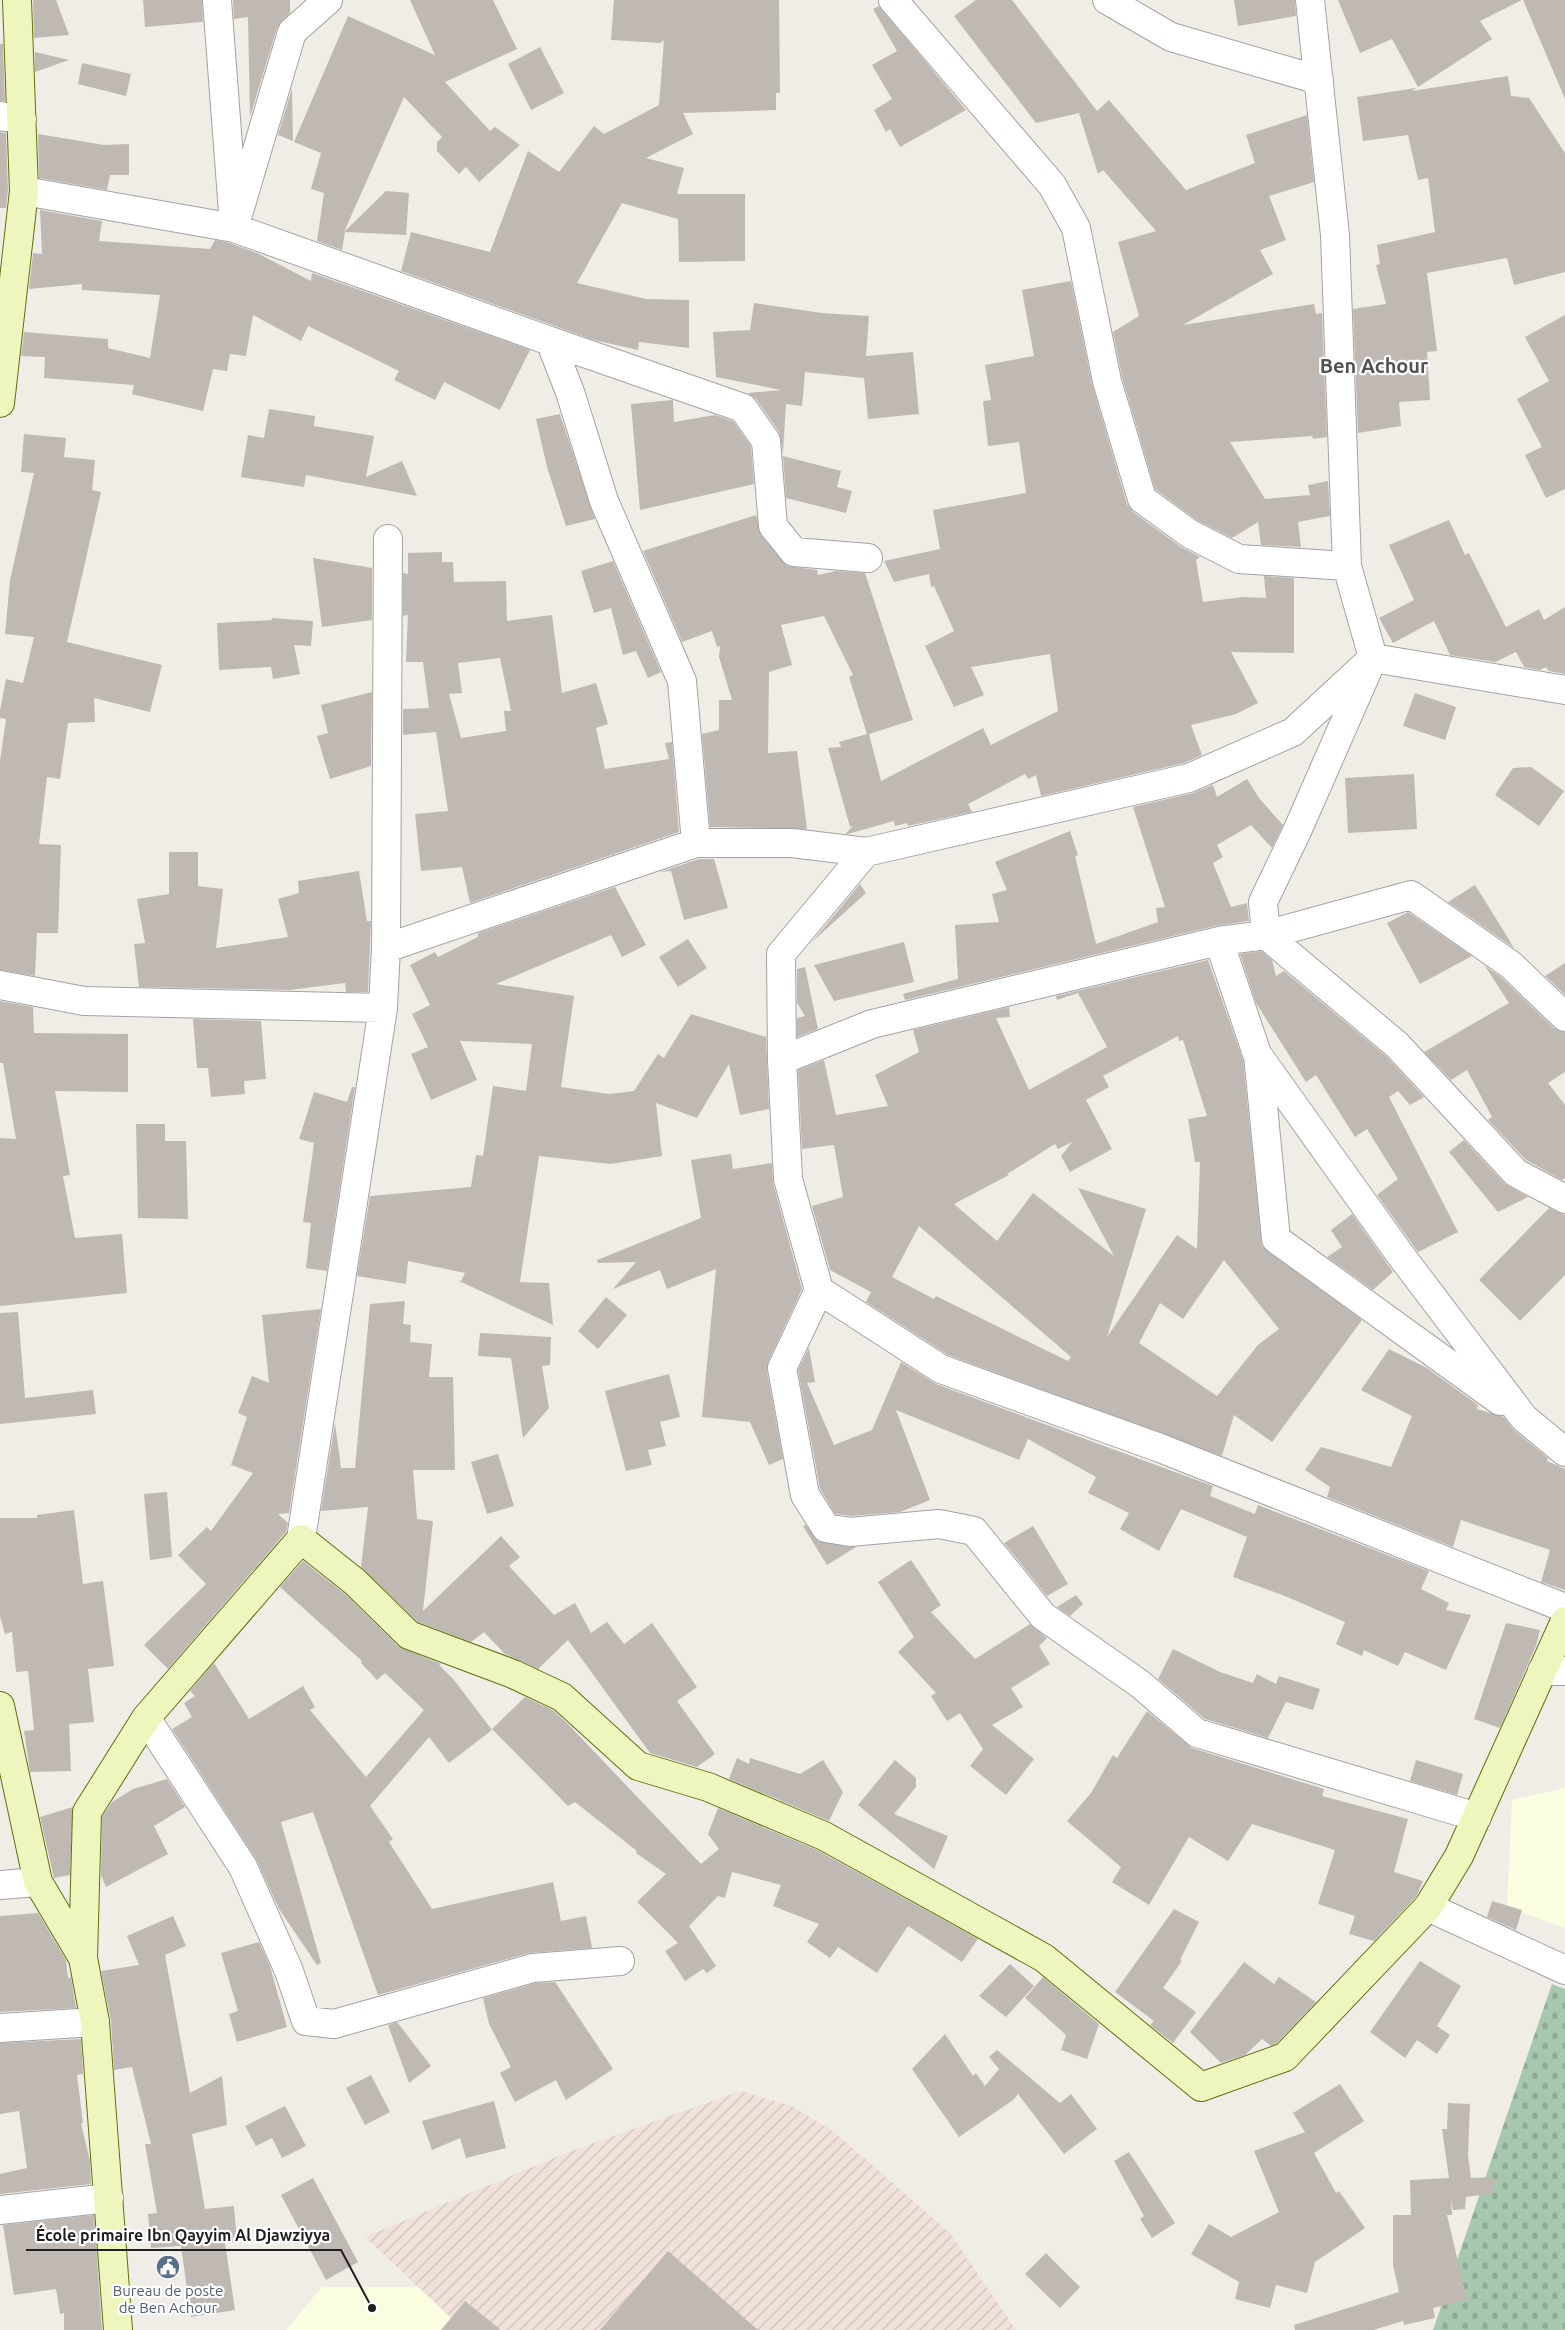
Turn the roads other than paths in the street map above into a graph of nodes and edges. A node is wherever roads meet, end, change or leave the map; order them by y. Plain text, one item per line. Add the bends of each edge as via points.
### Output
1 (17, 0) edge
2 (217, 0) edge
3 (328, 0) edge
4 (893, 0) edge
5 (1107, 0) edge
6 (1310, 0) edge
7 (1319, 80) junction
8 (11, 117) edge
9 (24, 191) junction
10 (234, 228) junction
11 (6, 297) edge
12 (550, 341) junction
13 (0, 403) edge
14 (388, 539) dead end
15 (868, 558) dead end
16 (1347, 566) junction
17 (1373, 658) junction
18 (1565, 690) edge
19 (696, 843) junction
20 (866, 852) junction
21 (1266, 935) junction
22 (1218, 941) junction
23 (386, 948) junction
24 (0, 985) edge
25 (383, 1008) junction
26 (1565, 1017) edge
27 (1257, 1054) junction
28 (782, 1060) junction
29 (1565, 1200) edge
30 (819, 1290) junction
31 (1524, 1418) junction
32 (1565, 1452) edge
33 (301, 1539) junction
34 (1565, 1608) edge
35 (1565, 1621) edge
36 (1554, 1671) edge
37 (0, 1706) edge
38 (146, 1718) junction
39 (4, 1738) edge
40 (1477, 1817) junction
41 (38, 1882) junction
42 (0, 1885) edge
43 (1428, 1907) junction
44 (83, 1958) junction
45 (620, 1961) dead end
46 (1565, 1970) edge
47 (95, 2022) junction
48 (0, 2028) edge
49 (109, 2198) junction
50 (0, 2210) edge
51 (118, 2330) edge

1 - 8 street
2 - 10 street
3 - 10 street via 292,32
4 - 16 street via 1052,185 1076,228 1107,381 1142,499 1190,534 1239,559
5 - 7 street via 1171,37
6 - 7 street
7 - 16 street via 1335,235
8 - 9 street
9 - 10 street
9 - 11 street
10 - 12 street
11 - 13 street
12 - 15 street via 743,408 766,441 773,526 794,552
12 - 19 street via 570,392 604,501 682,681
14 - 23 street
16 - 17 street
17 - 18 street
17 - 20 street via 1293,732 1189,778
17 - 21 street via 1263,902
19 - 20 street via 792,843
19 - 23 street
20 - 28 street via 781,954
21 - 22 street
21 - 26 street via 1411,895 1511,965
21 - 29 street via 1396,1045 1516,1173
22 - 27 street
22 - 28 street via 872,1024
23 - 25 street
24 - 25 street via 84,1001
25 - 33 street
27 - 31 street via 1399,1253
27 - 31 street via 1276,1239
28 - 30 street via 788,1179
30 - 34 street via 941,1369 1160,1448
30 - 40 street via 782,1368 805,1495 826,1528 850,1532 939,1524 974,1530 1043,1616 1140,1684 1197,1733
31 - 32 street
33 - 38 street
33 - 43 street via 355,1582 409,1635 513,1674 562,1697 638,1766 708,1787 824,1836 1044,1958 1201,2087 1285,2057
35 - 36 street
36 - 40 street
37 - 39 street
38 - 44 street via 86,1812
38 - 45 street via 243,1866 289,1971 306,2021 334,2024 533,1968
39 - 41 street
40 - 43 street via 1459,1856
41 - 42 street
41 - 44 street
43 - 46 street
44 - 47 street
47 - 48 street
47 - 49 street
49 - 50 street
49 - 51 street

